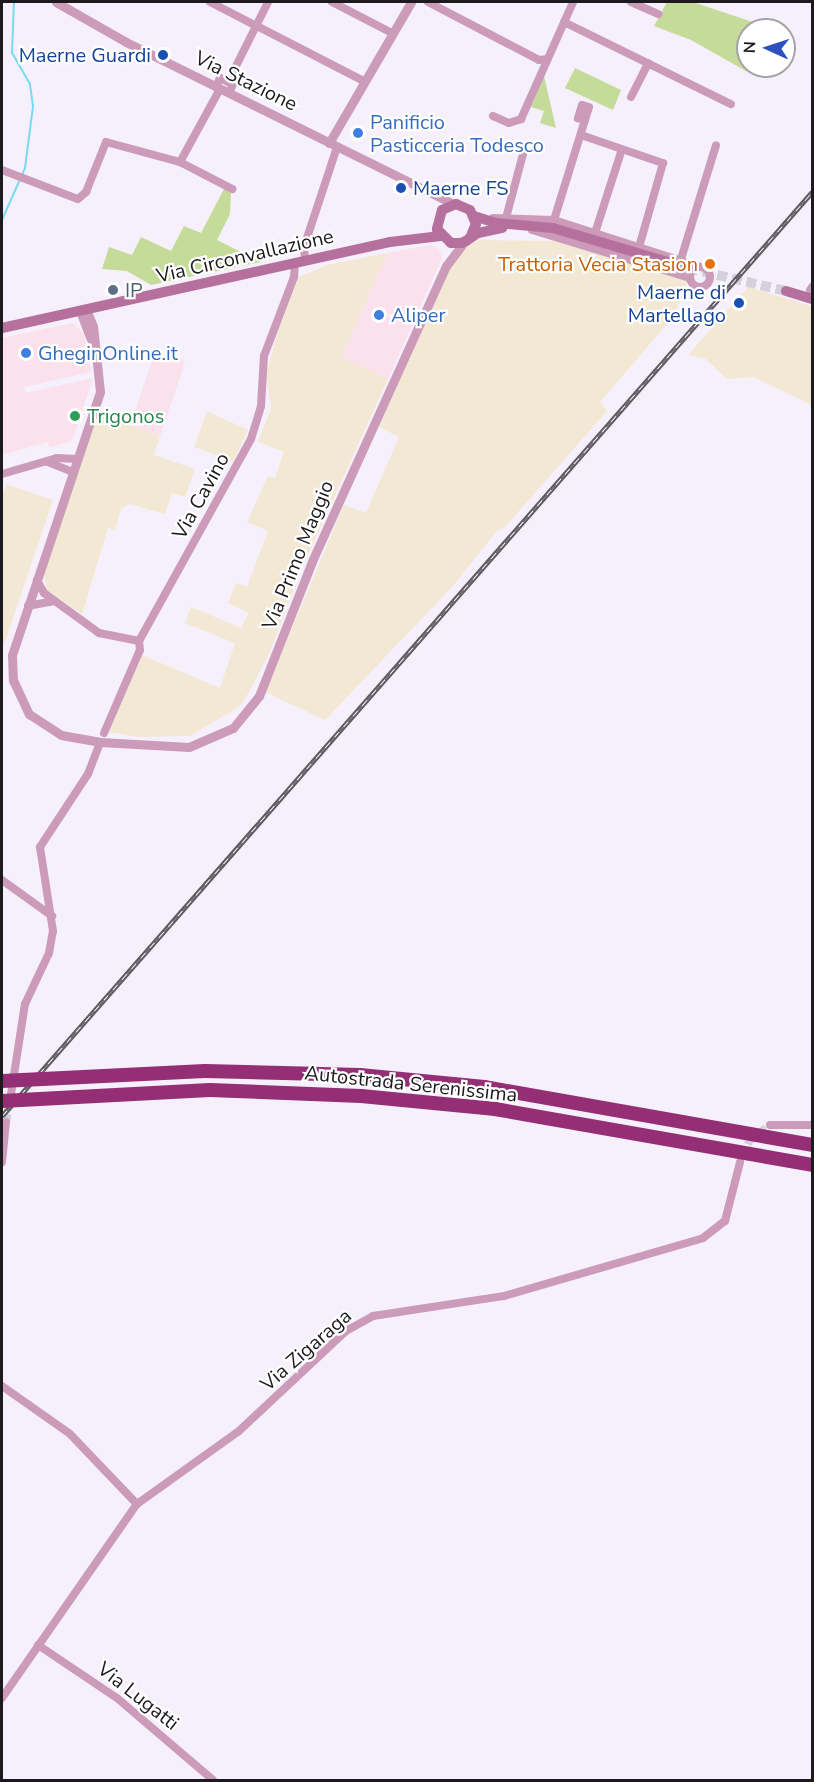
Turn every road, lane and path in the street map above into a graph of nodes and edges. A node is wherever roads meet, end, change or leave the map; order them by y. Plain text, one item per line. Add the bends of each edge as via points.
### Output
1 (56, 2) edge
2 (210, 2) edge
3 (268, 2) edge
4 (332, 2) edge
5 (411, 2) edge
6 (428, 2) edge
7 (573, 2) edge
8 (631, 2) edge
9 (658, 14) dead end
10 (564, 22) junction
11 (256, 25) junction
12 (393, 33) junction
13 (547, 59) junction
14 (648, 63) junction
15 (364, 81) junction
16 (223, 88) junction
17 (631, 97) dead end
18 (731, 104) dead end
19 (493, 116) dead end
20 (585, 120) dead end
21 (581, 135) junction
22 (333, 145) junction
23 (716, 145) dead end
24 (622, 149) junction
25 (523, 154) dead end
26 (180, 162) junction
27 (2, 170) edge
28 (232, 189) dead end
29 (422, 189) junction
30 (454, 204) junction
31 (473, 214) junction
32 (438, 217) junction
33 (507, 218) junction
34 (554, 220) junction
35 (524, 225) junction
36 (595, 233) junction
37 (444, 239) junction
38 (467, 240) junction
39 (390, 242) junction
40 (639, 247) junction
41 (300, 262) junction
42 (446, 266) junction
43 (700, 267) junction
44 (686, 269) junction
45 (786, 291) tunnel mouth
46 (812, 292) edge
47 (101, 306) junction
48 (83, 310) junction
49 (93, 326) junction
50 (2, 328) edge
51 (94, 347) junction
52 (78, 459) junction
53 (44, 462) junction
54 (73, 472) junction
55 (2, 474) edge
56 (37, 580) junction
57 (54, 601) junction
58 (28, 606) junction
59 (139, 641) junction
60 (102, 738) junction
61 (2, 880) edge
62 (52, 916) junction
63 (2, 1081) edge
64 (6, 1098) edge
65 (6, 1122) dead end
66 (770, 1125) tunnel mouth
67 (813, 1125) edge
68 (813, 1145) edge
69 (2, 1162) edge
70 (740, 1162) tunnel mouth
71 (813, 1165) edge
72 (2, 1386) edge
73 (137, 1504) junction
74 (38, 1646) junction
75 (2, 1698) edge
76 (213, 1780) edge

1 - 16 street, Via Stazione via 113,35
2 - 11 street
3 - 11 street
4 - 12 street
5 - 12 street
6 - 13 street via 539,60
7 - 10 street
8 - 9 street
10 - 13 street
10 - 14 street
11 - 15 street
11 - 16 street
12 - 15 street
13 - 19 street via 520,119 509,123
14 - 17 street
14 - 18 street
15 - 22 street
16 - 22 street, Via Stazione
16 - 26 street
20 - 21 street
21 - 24 street
21 - 34 street
22 - 29 street, Via Stazione
22 - 41 street, Via Cavino
23 - 44 street
24 - 36 street
24 - 40 street via 663,163
25 - 33 street
26 - 27 street via 111,140 102,147 81,198
26 - 28 street
29 - 30 street, Via Stazione
29 - 32 street, Via Stazione via 436,202
30 - 31 main road
30 - 32 main road
31 - 33 street
31 - 35 main road via 496,223
31 - 38 main road via 475,229
32 - 37 main road
32 - 39 main road, Via Circonvallazione via 417,233
33 - 34 street
34 - 36 street
35 - 38 main road via 492,229
35 - 44 main road
36 - 40 street
37 - 38 main road
37 - 39 main road, Via Circonvallazione
37 - 42 street, Via Primo Maggio
38 - 42 street, Via Primo Maggio
39 - 41 main road, Via Circonvallazione
40 - 44 street
41 - 47 main road, Via Circonvallazione
41 - 59 street, Via Cavino via 264,356 261,406 251,439 145,637
42 - 60 street, Via Primo Maggio via 313,558 259,696 247,715 222,736 189,747
43 - 44 street
43 - 44 street
43 - 44 street via 708,272 707,284 696,286
45 - 46 main road
47 - 48 main road, Via Circonvallazione
47 - 49 street
48 - 49 street
48 - 50 main road, Via Circonvallazione
48 - 51 street
49 - 51 street
51 - 52 street, Via Primo Maggio via 100,392
52 - 53 street via 68,456
52 - 54 street, Via Primo Maggio
53 - 54 street
53 - 55 street
54 - 56 street, Via Primo Maggio
56 - 57 street
56 - 58 street, Via Primo Maggio
57 - 58 street
57 - 59 street via 99,633
58 - 60 street, Via Primo Maggio via 12,655 13,680 21,703 50,731
59 - 60 street, Via Cavino via 140,650
60 - 62 street, Via Cavino via 88,774 40,847
61 - 62 street
62 - 64 street, Via Cavino via 49,953 25,1004
63 - 68 highway, Autostrada Serenissima, bridge via 205,1071 360,1075 484,1088
64 - 71 highway, Autostrada Serenissima, bridge via 210,1090 361,1096 495,1109
65 - 69 street
66 - 67 street
70 - 73 street, Via Zigaraga via 725,1221 695,1242 504,1296 394,1311 360,1322 239,1431
72 - 73 street via 70,1434
73 - 74 street, Via Zigaraga
74 - 75 street, Via Zigaraga
74 - 76 street, Via Lugatti via 117,1698

